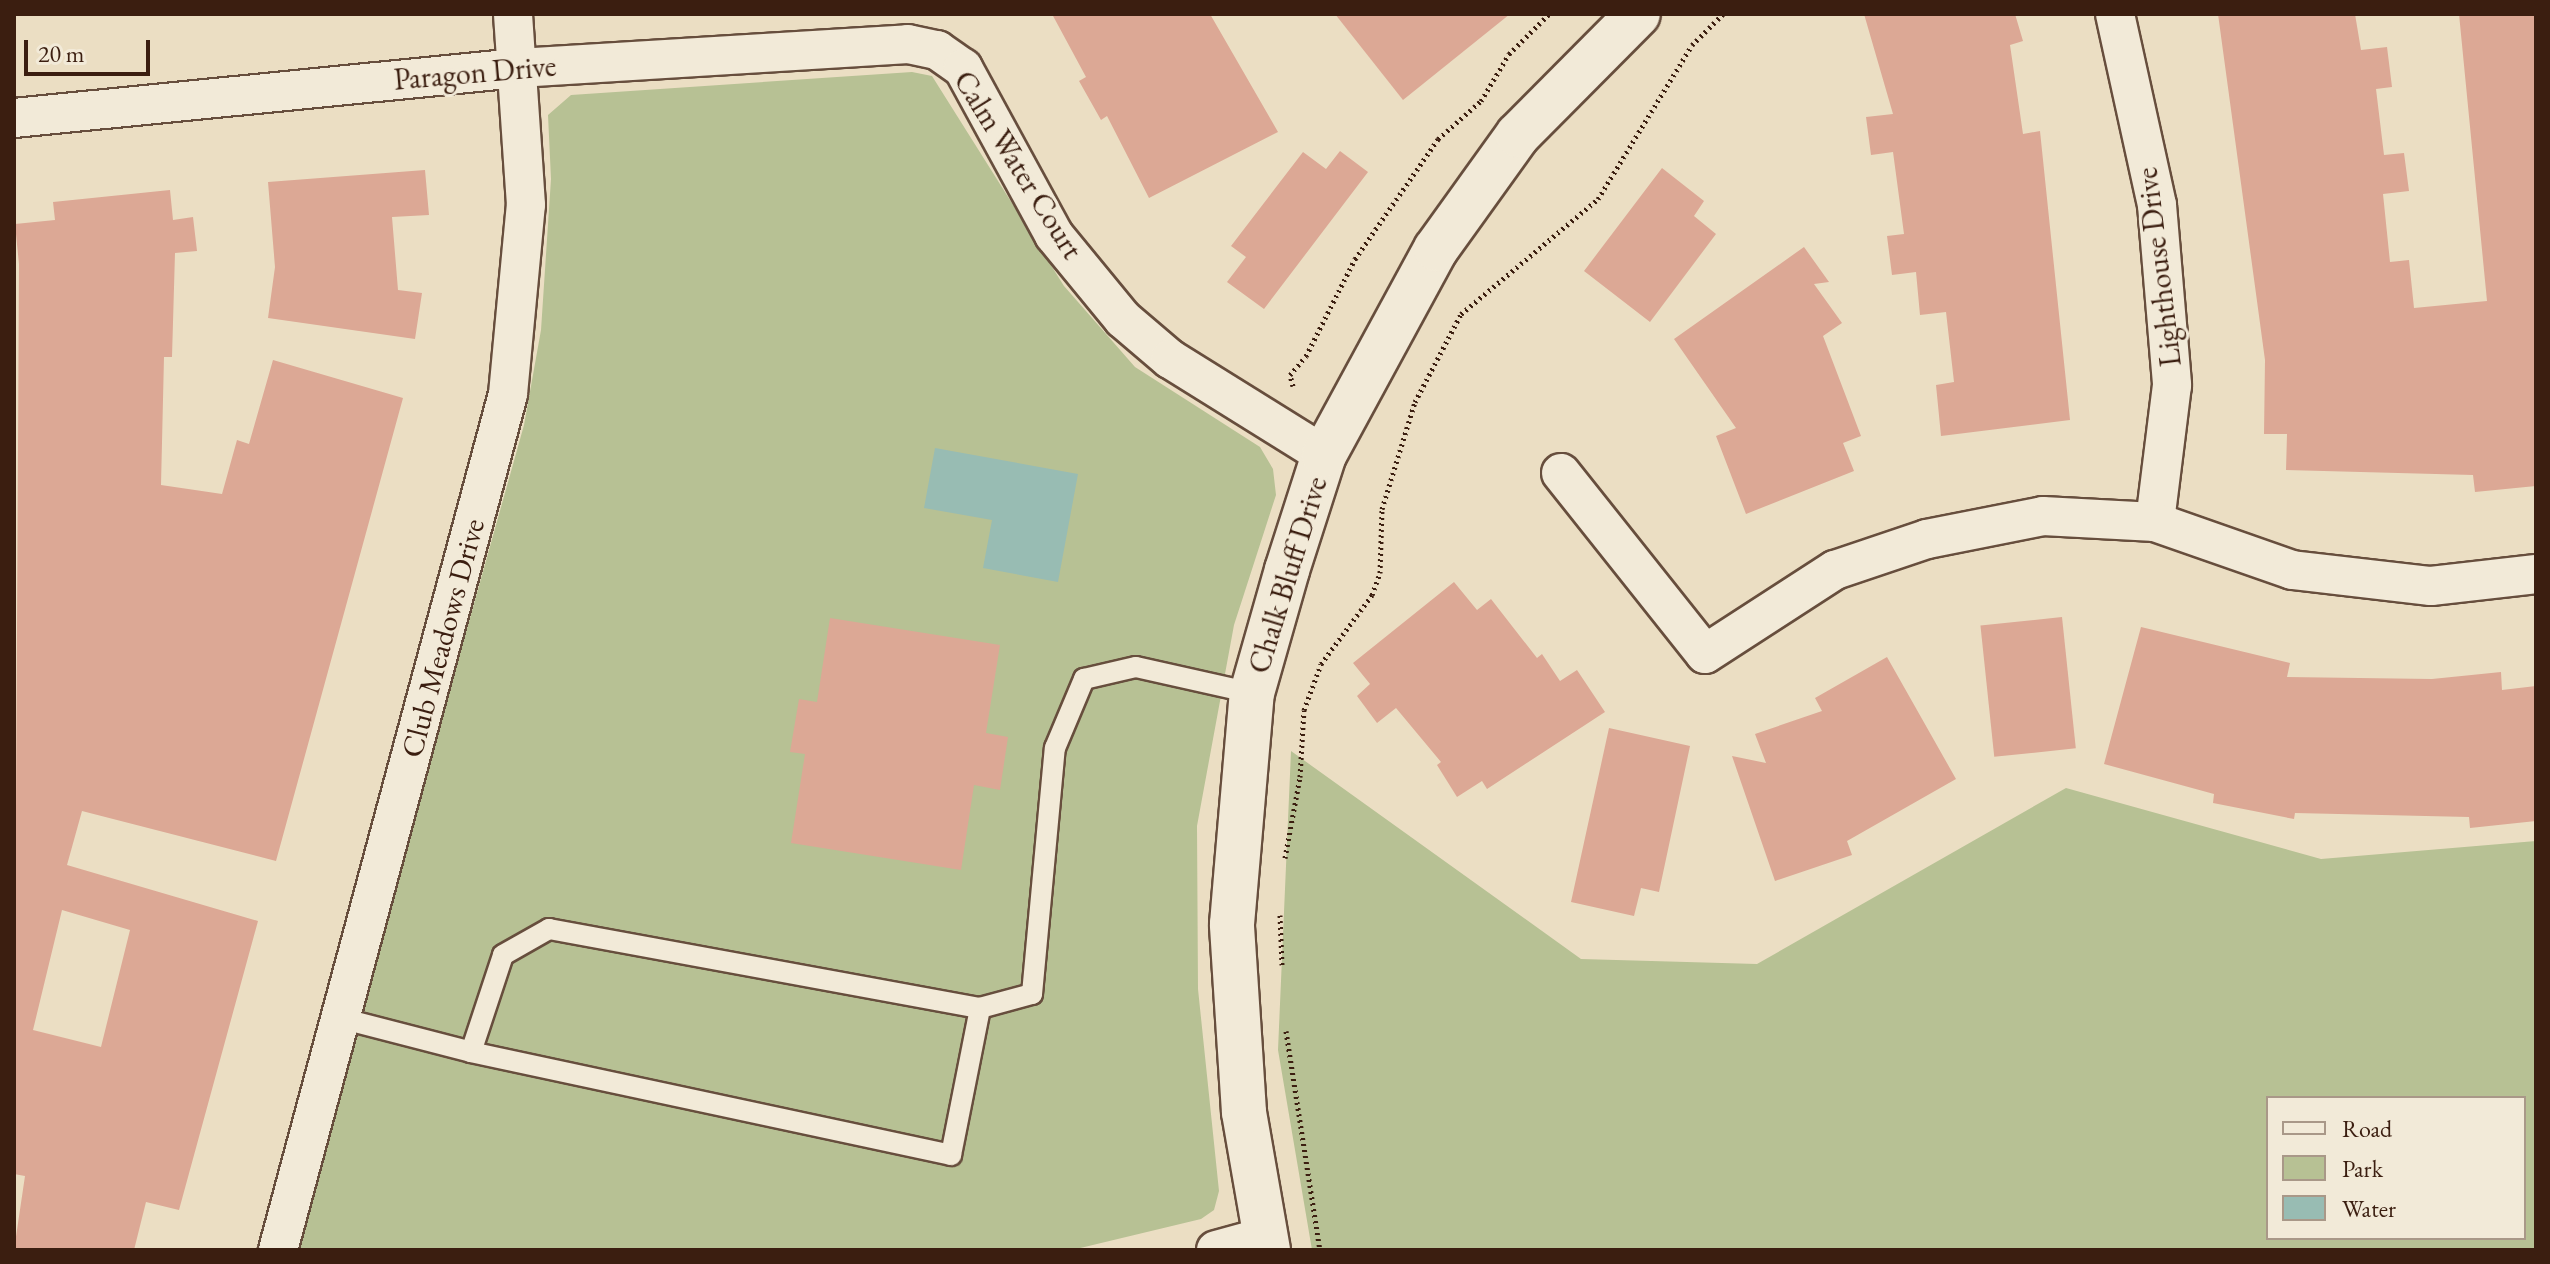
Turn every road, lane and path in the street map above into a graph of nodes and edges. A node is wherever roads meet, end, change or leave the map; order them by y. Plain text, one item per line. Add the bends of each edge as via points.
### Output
1 (513, 14) edge
2 (1549, 14) edge
3 (1638, 14) edge
4 (1723, 14) edge
5 (2115, 14) edge
6 (937, 50) joint
7 (518, 68) junction
8 (14, 118) edge
9 (1295, 395) dead end
10 (1324, 455) junction
11 (1561, 473) dead end
12 (2155, 522) junction
13 (2536, 574) edge
14 (1252, 693) junction
15 (1284, 862) dead end
16 (1279, 905) dead end
17 (1283, 982) dead end
18 (980, 1008) junction
19 (340, 1018) junction
20 (1286, 1028) dead end
21 (471, 1052) junction
22 (1266, 1244) edge
23 (278, 1250) edge
24 (1216, 1250) edge
25 (1320, 1250) edge

1 - 7 street, Club Meadows Drive
2 - 9 path via 1509,54 1481,101 1438,139 1355,259 1306,356 1290,375
3 - 10 street, Chalk Bluff Drive via 1518,135 1454,224 1377,349
4 - 15 path via 1692,45 1598,199 1461,314 1428,377 1382,509 1380,573 1372,595 1321,664 1304,710 1300,777
5 - 12 street, Lighthouse Drive via 2157,205 2172,385
6 - 7 street, Paragon Drive via 908,44
6 - 10 street, Calm Water Court via 963,68 1054,235 1123,319 1170,359
7 - 8 street, Paragon Drive
7 - 19 street, Club Meadows Drive via 526,205 508,394
10 - 14 street, Chalk Bluff Drive
11 - 12 street via 1705,654 1835,570 1927,539 2043,516
12 - 13 street via 2292,570 2431,586
14 - 18 lane via 1136,667 1084,679 1055,748 1032,994
14 - 22 street, Chalk Bluff Drive via 1232,924 1244,1112
16 - 17 path
18 - 21 lane via 549,929 503,955
18 - 21 lane via 951,1155
19 - 21 lane
19 - 23 street, Club Meadows Drive
20 - 25 path
22 - 24 street

